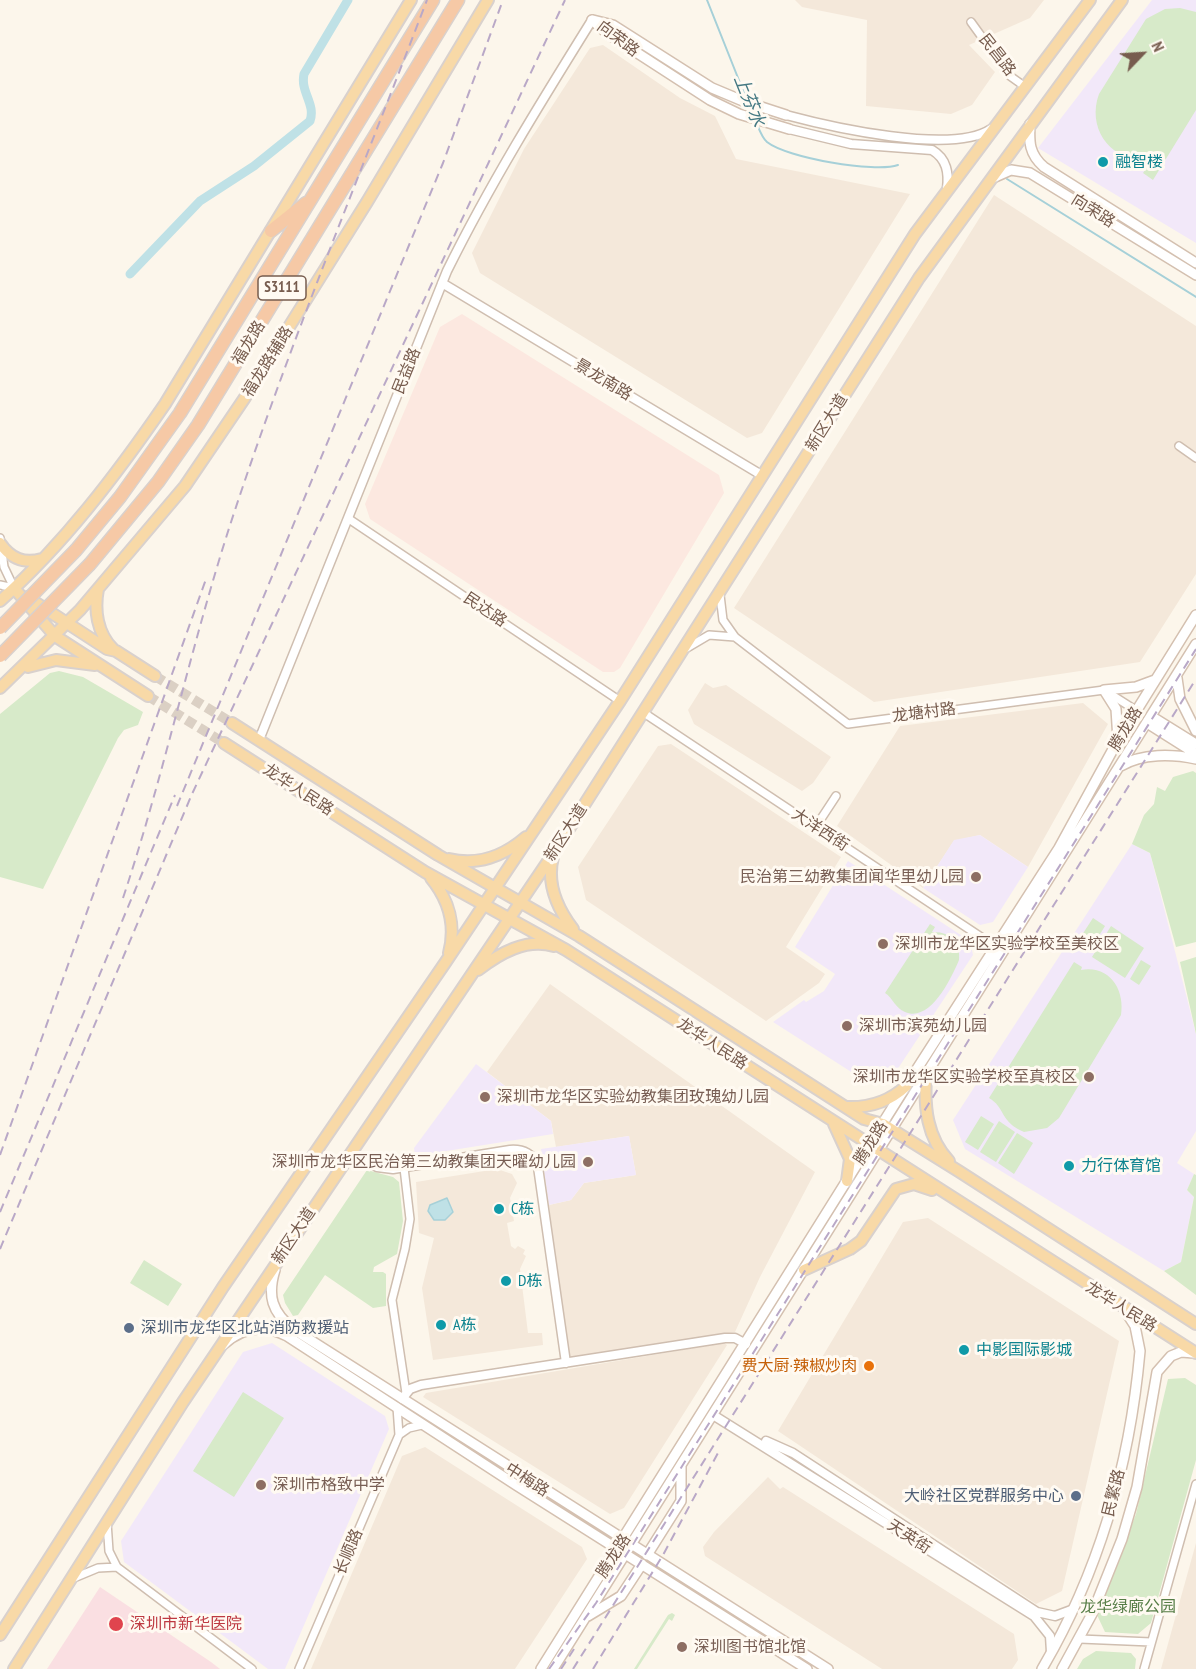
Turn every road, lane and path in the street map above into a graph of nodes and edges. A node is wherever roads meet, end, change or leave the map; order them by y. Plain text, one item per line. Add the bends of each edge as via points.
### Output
1 (411, 0) edge
2 (434, 0) edge
3 (458, 0) edge
4 (488, 0) edge
5 (1090, 0) edge
6 (1122, 0) edge
7 (592, 20) junction
8 (971, 22) dead end
9 (1024, 86) junction
10 (786, 115) joint
11 (1030, 123) junction
12 (789, 129) joint
13 (992, 129) junction
14 (986, 183) junction
15 (947, 189) junction
16 (312, 199) junction
17 (271, 231) junction
18 (1196, 263) edge
19 (1196, 275) edge
20 (442, 283) junction
21 (1179, 446) dead end
22 (1196, 458) edge
23 (763, 476) junction
24 (349, 519) junction
25 (0, 538) edge
26 (0, 543) edge
27 (42, 559) junction
28 (0, 585) edge
29 (14, 588) junction
30 (98, 589) junction
31 (720, 595) junction
32 (0, 601) edge
33 (1196, 615) edge
34 (67, 624) junction
35 (0, 628) edge
36 (56, 636) junction
37 (735, 637) junction
38 (1196, 644) edge
39 (116, 651) junction
40 (683, 652) junction
41 (0, 656) edge
42 (99, 666) junction
43 (17, 672) junction
44 (1177, 674) junction
45 (155, 676) tunnel mouth
46 (1157, 678) junction
47 (0, 688) edge
48 (1104, 690) junction
49 (148, 696) tunnel mouth
50 (620, 701) junction
51 (1137, 711) junction
52 (644, 713) junction
53 (1149, 720) junction
54 (232, 723) tunnel mouth
55 (1196, 731) edge
56 (259, 740) junction
57 (1117, 742) junction
58 (224, 743) tunnel mouth
59 (1196, 744) edge
60 (1196, 756) edge
61 (1119, 767) junction
62 (836, 796) dead end
63 (537, 826) junction
64 (815, 828) junction
65 (556, 849) junction
66 (438, 855) junction
67 (425, 872) junction
68 (495, 889) junction
69 (521, 902) junction
70 (484, 905) junction
71 (510, 918) junction
72 (579, 936) junction
73 (996, 947) junction
74 (566, 950) junction
75 (445, 963) junction
76 (469, 978) junction
77 (926, 1077) junction
78 (906, 1086) junction
79 (845, 1107) junction
80 (832, 1121) junction
81 (883, 1124) junction
82 (893, 1131) junction
83 (869, 1145) junction
84 (351, 1152) junction
85 (879, 1152) junction
86 (404, 1168) junction
87 (960, 1172) junction
88 (847, 1181) junction
89 (950, 1197) junction
90 (277, 1262) junction
91 (804, 1270) junction
92 (1124, 1309) junction
93 (1196, 1324) edge
94 (746, 1344) junction
95 (217, 1350) junction
96 (1196, 1353) edge
97 (566, 1363) junction
98 (402, 1400) junction
99 (713, 1414) junction
100 (422, 1425) junction
101 (748, 1434) junction
102 (399, 1435) junction
103 (676, 1468) junction
104 (1196, 1484) edge
105 (107, 1522) junction
106 (628, 1543) junction
107 (622, 1552) junction
108 (647, 1555) junction
109 (642, 1564) junction
110 (117, 1568) junction
111 (71, 1579) junction
112 (1074, 1608) junction
113 (586, 1617) junction
114 (0, 1635) edge
115 (1080, 1639) junction
116 (1151, 1642) junction
117 (1051, 1653) junction
118 (14, 1669) edge
119 (252, 1669) edge
120 (299, 1669) edge
121 (541, 1669) edge
122 (553, 1669) edge
123 (807, 1669) edge
124 (828, 1669) edge
125 (1042, 1669) edge
126 (1062, 1669) edge
127 (1144, 1669) edge

1 - 17 main road
2 - 16 highway, 福龙路 / S3111
3 - 41 highway, 福龙路 / S3111, bridge via 198,425 158,482 90,564
4 - 30 main road, 福龙路辅路 via 373,193 225,428 168,509
5 - 9 main road, 新区大道
6 - 11 main road, 新区大道
7 - 10 main road, 向荣路 via 613,25 730,97
7 - 12 main road, 向荣路 via 710,100
7 - 20 street, 民益路 via 487,191
8 - 9 street, 民昌路 via 1010,76
9 - 13 main road, 新区大道
10 - 13 street, 向荣路 via 857,131 931,139 970,139
11 - 14 main road, 新区大道
11 - 18 main road, 向荣路 via 1032,154 1050,172
12 - 15 street, 向荣路 via 851,144 932,150 945,162
13 - 15 main road, 新区大道
14 - 19 main road, 向荣路 via 1001,172 1030,173
14 - 31 main road, 新区大道 via 901,305
15 - 23 main road, 新区大道 via 876,292
16 - 17 highway
16 - 35 highway, 福龙路 / S3111, bridge via 162,441 76,550
17 - 27 main road via 147,431
20 - 23 street, 景龙南路
20 - 24 street, 民益路
21 - 22 street
23 - 50 main road, 新区大道
24 - 50 street, 民达路
24 - 56 street, 民益路
25 - 26 street
26 - 27 main road via 17,559
26 - 29 street via 4,567
27 - 29 main road
28 - 29 street
29 - 32 main road
29 - 34 main road
29 - 36 main road
30 - 34 main road, 福龙路辅路
30 - 39 main road via 98,622
31 - 37 street, 龙塘村路 via 723,620
31 - 40 main road, 新区大道
33 - 46 main road, 腾龙路
34 - 36 main road, 福龙路辅路
34 - 39 main road
36 - 42 main road
36 - 43 main road, 福龙路辅路
37 - 40 street via 703,637
37 - 48 street, 龙塘村路 via 848,724
38 - 44 main road, 腾龙路
39 - 45 main road
40 - 52 main road, 新区大道
42 - 43 main road via 56,660
42 - 49 main road
43 - 47 main road, 福龙路辅路
44 - 53 main road, 腾龙路
44 - 55 main road via 1180,699
46 - 48 main road via 1136,687
46 - 51 main road, 腾龙路
48 - 51 street
48 - 57 main road via 1116,709
50 - 63 main road, 新区大道
51 - 53 street
51 - 57 main road, 腾龙路
52 - 64 street, 大洋西街
52 - 65 main road, 新区大道
53 - 59 main road
53 - 60 main road
53 - 61 main road, 腾龙路
54 - 56 main road, 龙华人民路
56 - 66 main road, 龙华人民路
57 - 73 main road, 腾龙路 via 1059,848
58 - 67 main road, 龙华人民路
60 - 61 main road via 1145,757
61 - 77 main road, 腾龙路
62 - 64 street
63 - 66 main road via 512,847 489,858 463,862
63 - 68 main road, 新区大道
64 - 73 street, 大洋西街
65 - 69 main road, 新区大道
65 - 72 main road via 551,868 553,892 561,912
66 - 68 main road, 龙华人民路
67 - 70 main road, 龙华人民路
67 - 75 main road via 448,908 451,938
68 - 69 main road, 龙华人民路
68 - 70 main road, 新区大道
69 - 71 main road, 新区大道
69 - 72 main road, 龙华人民路
70 - 71 main road, 龙华人民路
70 - 75 main road, 新区大道
71 - 74 main road, 龙华人民路
71 - 76 main road, 新区大道
72 - 79 main road, 龙华人民路
73 - 78 main road, 腾龙路
74 - 76 main road via 549,945 522,945
74 - 80 main road, 龙华人民路
75 - 114 main road, 新区大道 via 223,1287
76 - 84 main road, 新区大道
77 - 82 main road, 腾龙路
77 - 87 main road via 926,1108 934,1139
78 - 79 main road via 877,1104
78 - 81 main road, 腾龙路
79 - 81 main road, 龙华人民路 via 864,1119
80 - 83 main road, 龙华人民路
80 - 88 main road via 850,1159
81 - 82 main road, 龙华人民路
81 - 83 main road, 腾龙路
82 - 85 main road, 腾龙路
82 - 87 main road, 龙华人民路
83 - 85 main road, 龙华人民路
83 - 88 main road, 腾龙路
84 - 86 street via 377,1167
84 - 90 main road, 新区大道
85 - 89 main road, 龙华人民路
85 - 91 main road, 腾龙路
86 - 97 street via 510,1150 533,1157 538,1167
86 - 98 street via 410,1219 392,1300
87 - 93 main road, 龙华人民路
88 - 94 main road, 腾龙路
89 - 91 main road via 920,1185 900,1187 889,1196 861,1241
89 - 92 main road, 龙华人民路
90 - 95 main road, 新区大道
90 - 98 main road, 中梅路 via 270,1293 275,1309 287,1324
91 - 99 main road, 腾龙路
92 - 96 main road, 龙华人民路
92 - 112 main road, 民繁路 via 1139,1339 1138,1368 1114,1500
94 - 97 street via 725,1338
94 - 103 main road, 腾龙路
95 - 98 main road, 中梅路 via 246,1330 273,1330
95 - 105 main road, 新区大道
96 - 115 main road, 民繁路 via 1176,1353 1157,1372 1131,1514 1107,1582
97 - 98 street via 420,1385
98 - 100 main road, 中梅路
98 - 102 street
98 - 106 main road, 中梅路
99 - 101 street, 天英街
99 - 103 main road, 腾龙路
100 - 102 street
100 - 107 main road, 中梅路
101 - 112 street, 天英街 via 793,1453 1037,1612 1055,1616
101 - 117 street, 天英街 via 1034,1617 1050,1636
102 - 120 street, 长顺路
103 - 106 main road, 腾龙路
103 - 108 main road via 681,1501
104 - 116 street
105 - 110 street via 109,1551
105 - 111 main road, 新区大道
106 - 107 main road, 腾龙路
106 - 108 main road, 中梅路
107 - 109 main road, 中梅路
107 - 113 main road, 腾龙路
107 - 121 main road, 腾龙路
108 - 124 main road, 中梅路
109 - 113 main road via 621,1596
109 - 123 main road, 中梅路
110 - 111 street via 98,1568
110 - 119 street
111 - 118 main road, 新区大道
112 - 117 main road, 民繁路
113 - 122 main road, 腾龙路
115 - 116 street
115 - 126 main road, 民繁路
116 - 127 street
117 - 125 main road, 民繁路

